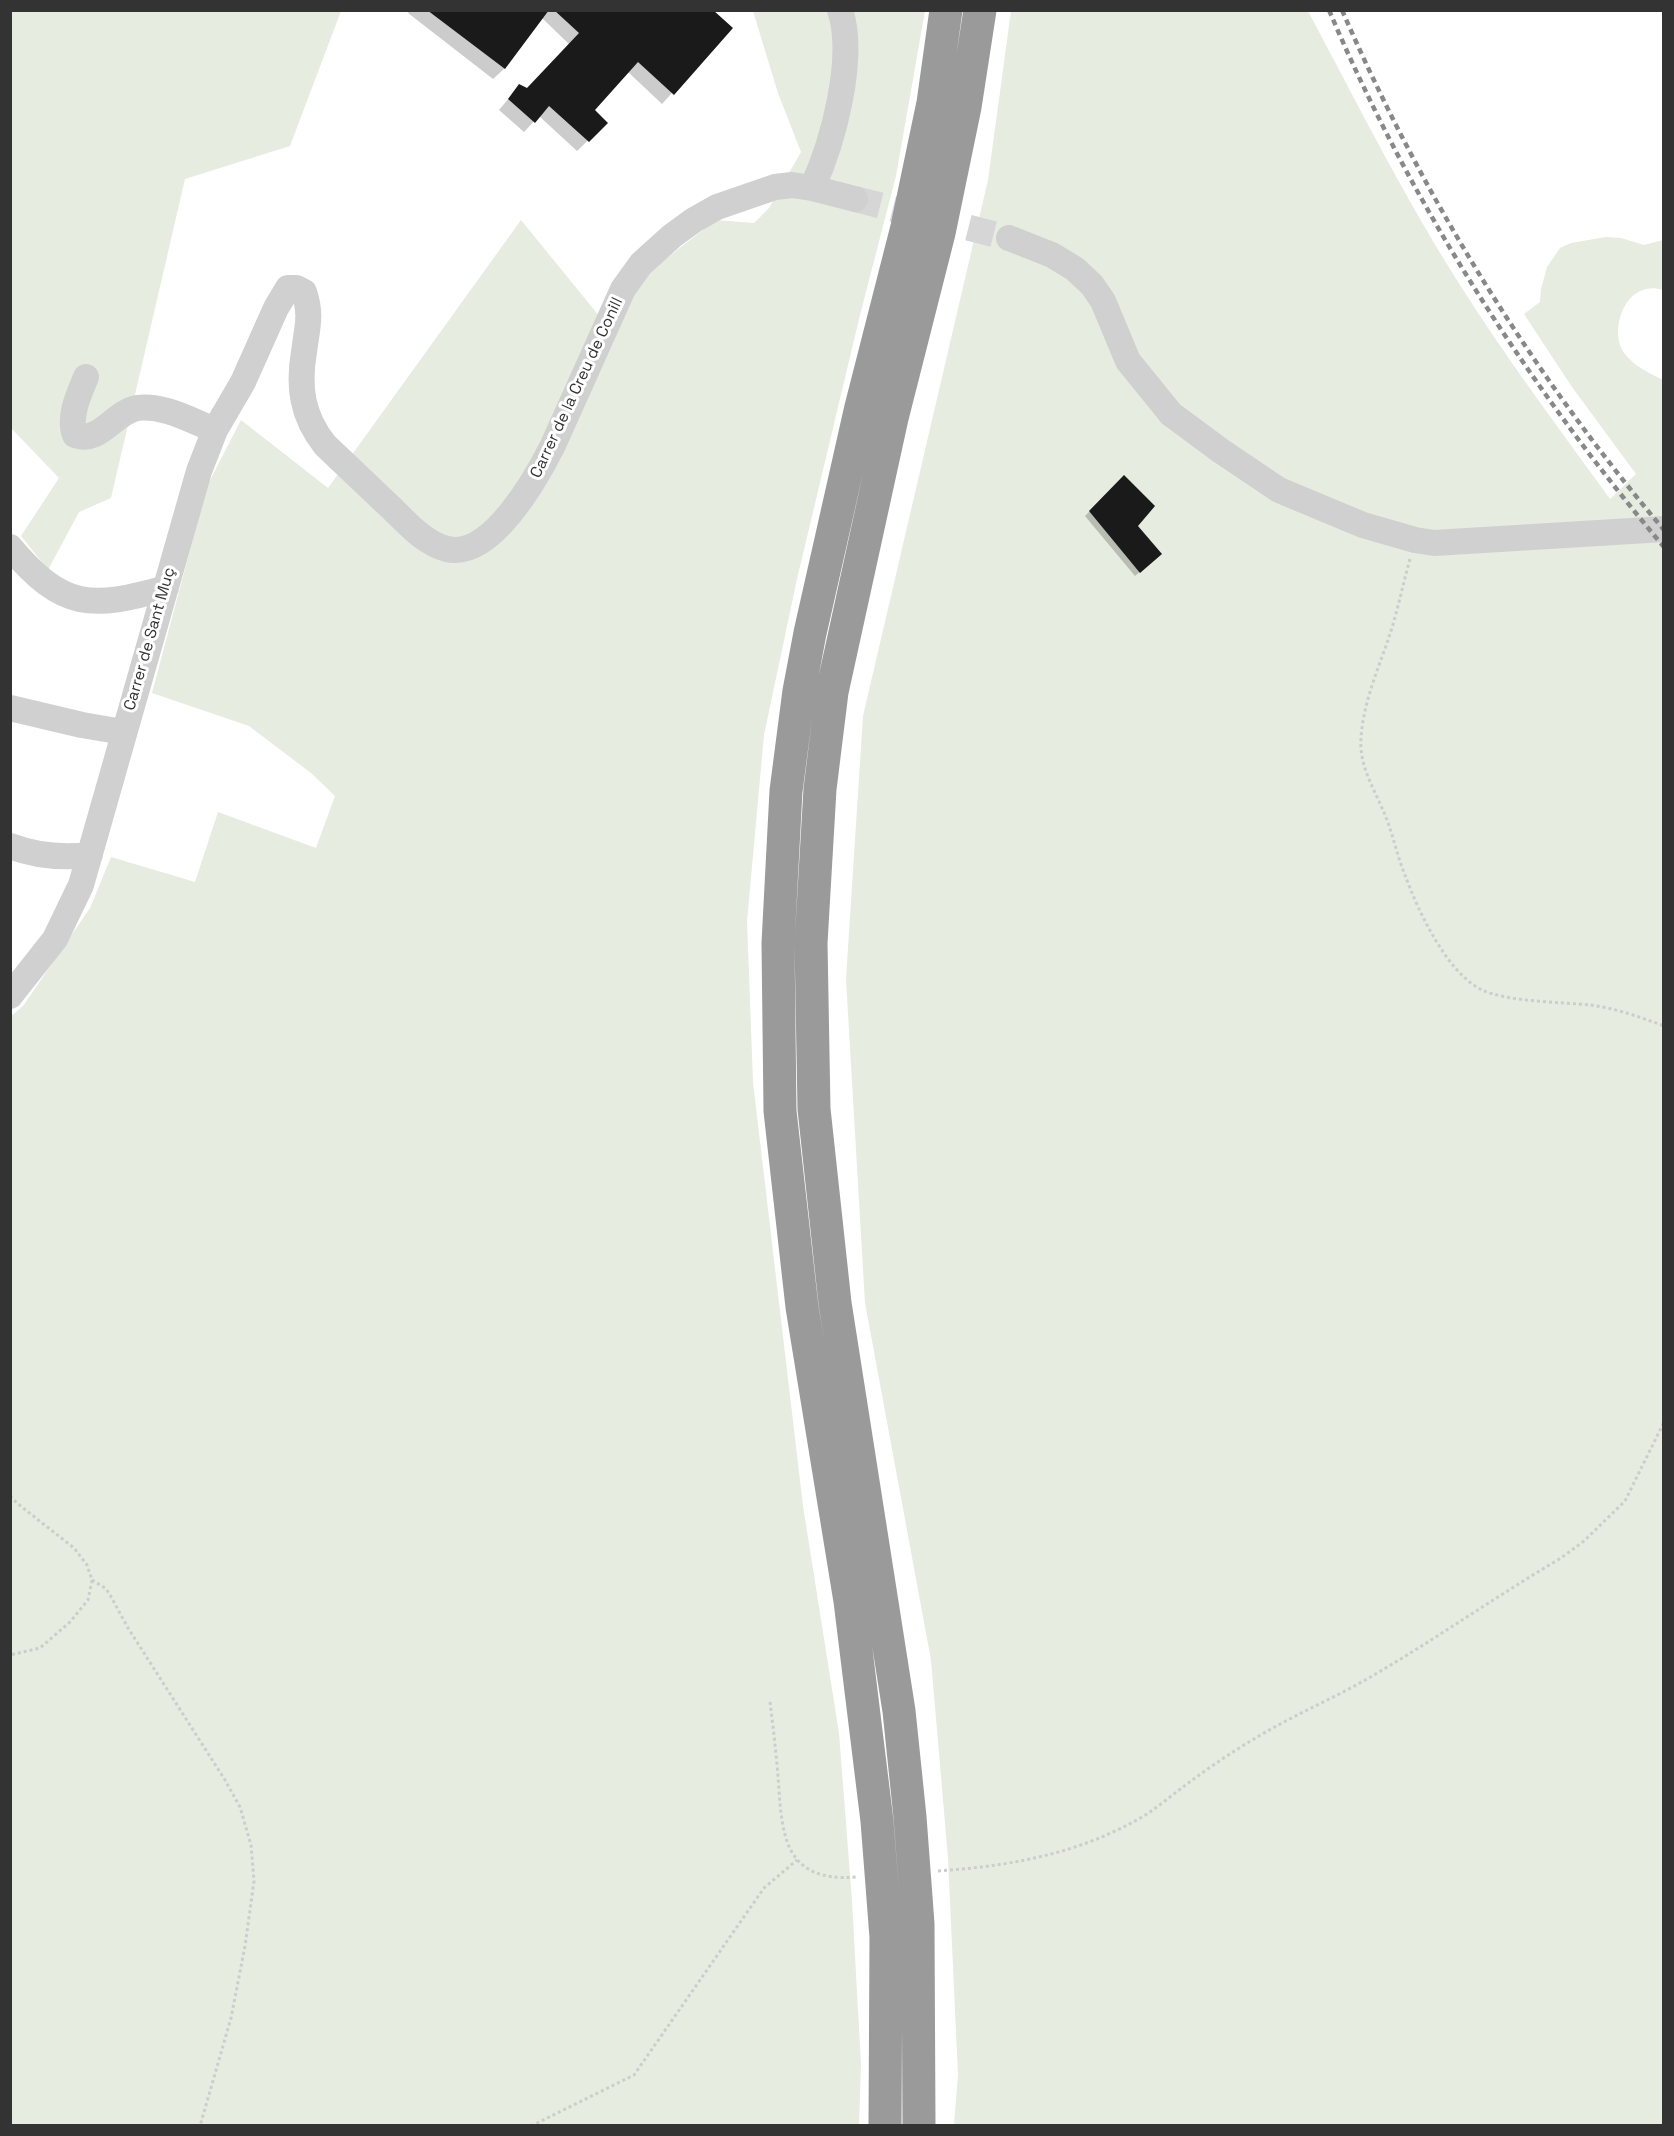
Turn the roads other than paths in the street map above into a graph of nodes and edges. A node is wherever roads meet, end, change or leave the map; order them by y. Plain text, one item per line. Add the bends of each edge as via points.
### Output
1 (840, 10) edge
2 (946, 10) edge
3 (980, 10) edge
4 (812, 188) junction
5 (855, 199) tunnel mouth
6 (1009, 238) tunnel mouth
7 (296, 288) joint
8 (86, 377) dead end
9 (214, 430) junction
10 (1664, 529) edge
11 (10, 547) edge
12 (166, 588) junction
13 (10, 708) edge
14 (123, 732) junction
15 (10, 846) edge
16 (90, 855) junction
17 (10, 996) edge
18 (885, 2126) edge
19 (919, 2126) edge

1 - 4 street via 847,44 843,83
2 - 18 highway via 933,103 907,226 859,419 799,692 786,792 778,943 780,1111 800,1295 850,1601 877,1821 886,1937
3 - 19 highway via 939,233 892,418 832,692 820,789 811,944 813,1109 835,1302 899,1711 910,1817 918,1924
4 - 5 street, Carrer de la Creu de Conill
4 - 7 street, Carrer de la Creu de Conill via 775,187 717,207 672,236 641,264 623,290 543,467 499,526 484,539 461,549 447,549 420,535 315,432 302,392 310,315 304,292
6 - 10 street via 1075,269 1103,301 1128,361 1171,414 1279,490 1363,525 1434,543
7 - 9 street, Carrer de Sant Muç via 288,288 276,308 243,382
8 - 9 street via 74,412 75,435 90,438 117,417 137,408 162,410
9 - 12 street, Carrer de Sant Muç via 193,488
11 - 12 street via 38,576 77,599 111,602
12 - 14 street, Carrer de Sant Muç
13 - 14 street
14 - 16 street, Carrer de Sant Muç
15 - 16 street via 45,856
16 - 17 street, Carrer de Sant Muç via 74,903 55,939

